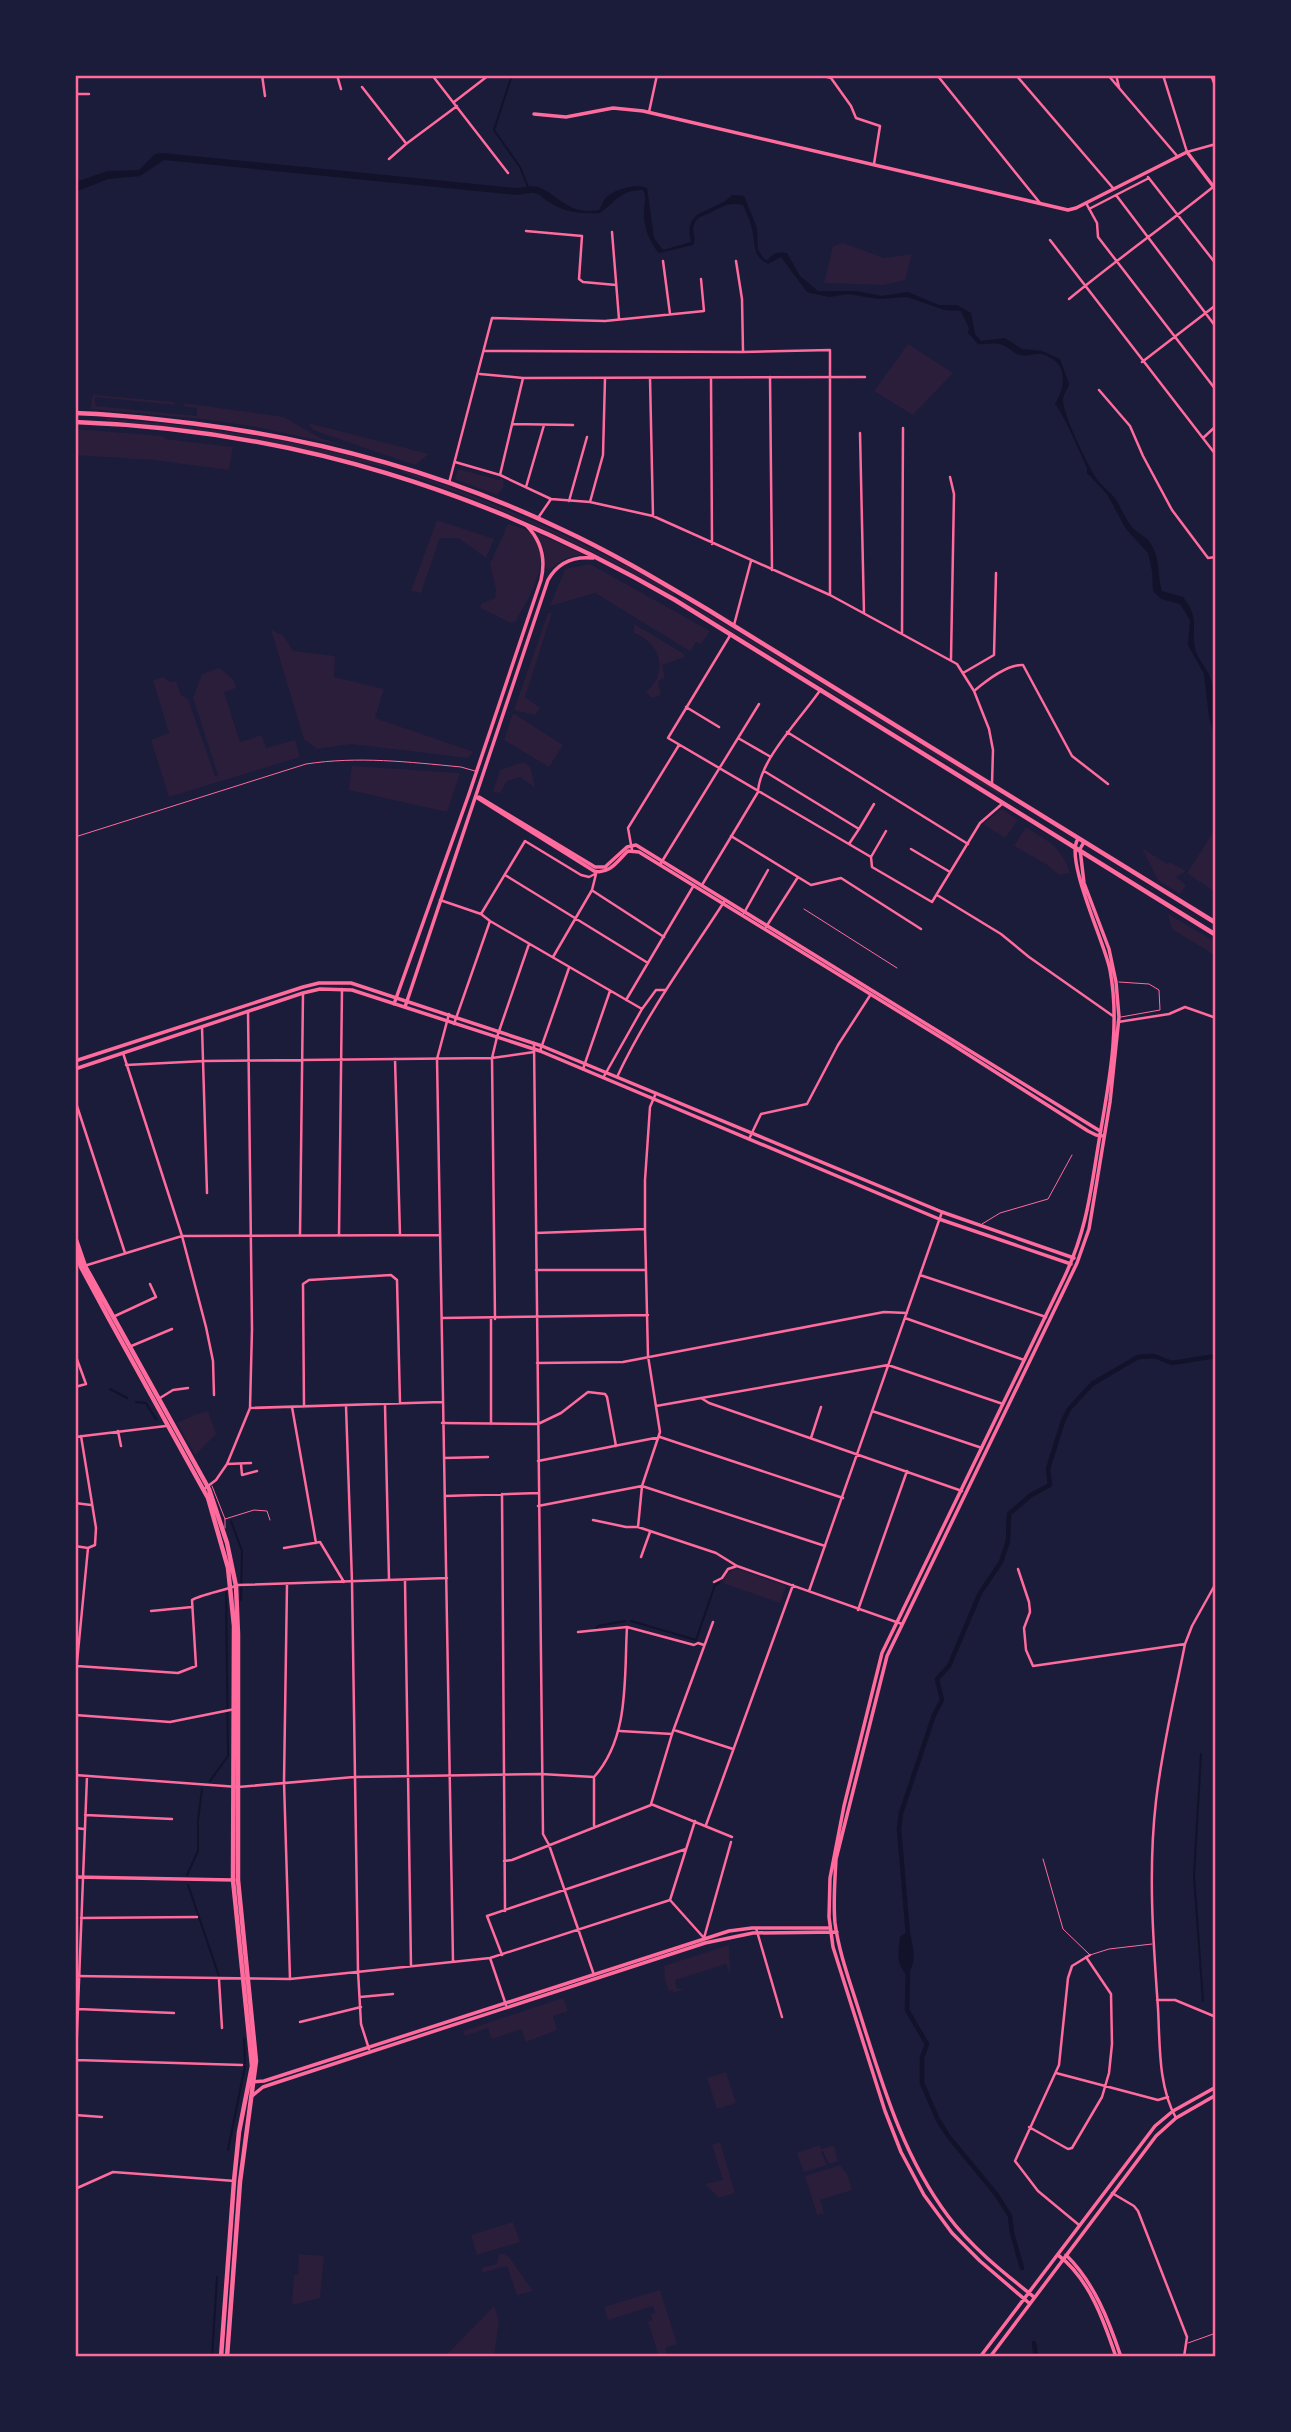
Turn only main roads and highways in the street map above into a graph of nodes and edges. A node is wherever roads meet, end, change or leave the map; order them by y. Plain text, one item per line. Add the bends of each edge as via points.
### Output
1 (534, 114) dead end
2 (1214, 188) edge
3 (75, 414) edge
4 (99, 414) junction
5 (75, 422) edge
6 (99, 423) junction
7 (396, 465) junction
8 (393, 473) junction
9 (522, 521) junction
10 (603, 560) junction
11 (678, 592) junction
12 (675, 600) junction
13 (469, 794) junction
14 (1010, 795) junction
15 (476, 797) junction
16 (1005, 803) junction
17 (1033, 810) junction
18 (1029, 817) junction
19 (1079, 838) junction
20 (1084, 842) junction
21 (1074, 845) junction
22 (1080, 849) junction
23 (661, 863) junction
24 (701, 887) junction
25 (744, 914) junction
26 (1216, 923) edge
27 (766, 927) junction
28 (1215, 934) edge
29 (1115, 983) junction
30 (397, 996) junction
31 (407, 1000) junction
32 (394, 1004) junction
33 (405, 1007) junction
34 (538, 1049) junction
35 (75, 1061) edge
36 (75, 1069) edge
37 (1102, 1134) junction
38 (75, 1237) edge
39 (75, 1249) edge
40 (1073, 1258) junction
41 (1077, 1263) junction
42 (1071, 1264) junction
43 (83, 1266) junction
44 (111, 1318) junction
45 (156, 1399) junction
46 (208, 1486) junction
47 (231, 1588) junction
48 (900, 1623) junction
49 (75, 1877) edge
50 (235, 1880) junction
51 (829, 1927) junction
52 (756, 1930) junction
53 (837, 1932) junction
54 (830, 1933) junction
55 (370, 2049) junction
56 (252, 2084) junction
57 (263, 2087) junction
58 (1216, 2087) edge
59 (1216, 2095) edge
60 (252, 2096) junction
61 (237, 2181) junction
62 (1107, 2189) junction
63 (1112, 2193) junction
64 (1059, 2253) junction
65 (1064, 2257) junction
66 (1028, 2292) junction
67 (1034, 2297) junction
68 (1024, 2299) junction
69 (1029, 2303) junction
70 (221, 2357) edge
71 (227, 2357) edge
72 (980, 2357) edge
73 (990, 2357) edge
74 (1119, 2357) edge

1 - 2 main road via 566,117 612,108 649,112 1068,210 1147,176 1187,152
3 - 4 main road
4 - 6 main road
4 - 7 main road via 267,435
5 - 6 main road
6 - 8 main road via 262,443
7 - 8 main road
7 - 11 main road via 538,518
8 - 9 main road
9 - 10 main road
9 - 13 main road via 540,545 541,580
10 - 12 main road
10 - 15 main road via 566,561 548,580
11 - 12 main road
11 - 14 main road
12 - 16 main road
13 - 15 main road
13 - 30 main road
14 - 16 main road
14 - 17 main road
15 - 23 main road via 596,871 610,869 632,848
15 - 31 main road
16 - 18 main road
17 - 18 main road
17 - 19 main road
18 - 21 main road
19 - 20 main road
19 - 21 main road
20 - 22 main road
20 - 26 main road
21 - 22 main road
21 - 29 main road via 1083,892
22 - 28 main road
22 - 29 main road via 1084,883 1109,949
23 - 24 main road
23 - 24 main road
24 - 25 main road
24 - 25 main road
25 - 27 main road
27 - 37 main road
27 - 37 main road
29 - 37 main road via 1117,1020
30 - 31 main road
30 - 32 main road
30 - 35 main road via 351,982 319,983
31 - 33 main road
31 - 34 main road via 534,1043
32 - 33 main road
32 - 36 main road via 342,989 320,989
33 - 34 main road
34 - 40 main road via 585,1063 942,1212
34 - 42 main road via 939,1219
37 - 40 main road via 1086,1223
37 - 41 main road via 1089,1229
38 - 43 main road
39 - 43 main road
40 - 41 main road
40 - 42 main road
41 - 42 main road
41 - 48 main road
42 - 48 main road
43 - 44 main road
44 - 45 main road
44 - 45 main road
45 - 46 main road
46 - 47 main road
46 - 47 main road via 225,1534
47 - 50 main road
48 - 51 main road via 882,1653 835,1845
48 - 53 main road via 885,1662 836,1859
49 - 50 main road
50 - 56 main road via 256,2061
51 - 52 main road
51 - 53 main road
51 - 54 main road
52 - 54 main road
52 - 55 main road via 704,1941
53 - 54 main road
53 - 66 main road via 895,2123 917,2170 963,2235
54 - 68 main road via 885,2111 912,2174 959,2242
55 - 56 main road
55 - 57 main road
56 - 57 main road
56 - 60 main road
56 - 61 main road via 239,2132
57 - 60 main road
58 - 62 main road via 1173,2111 1151,2131
59 - 63 main road via 1176,2118 1150,2143
60 - 61 main road
61 - 70 main road
61 - 71 main road
62 - 63 main road
62 - 64 main road
63 - 65 main road
64 - 65 main road
64 - 66 main road
65 - 67 main road
65 - 74 main road via 1078,2268 1112,2331
66 - 67 main road
66 - 68 main road
67 - 69 main road
68 - 69 main road
68 - 72 main road
69 - 73 main road

